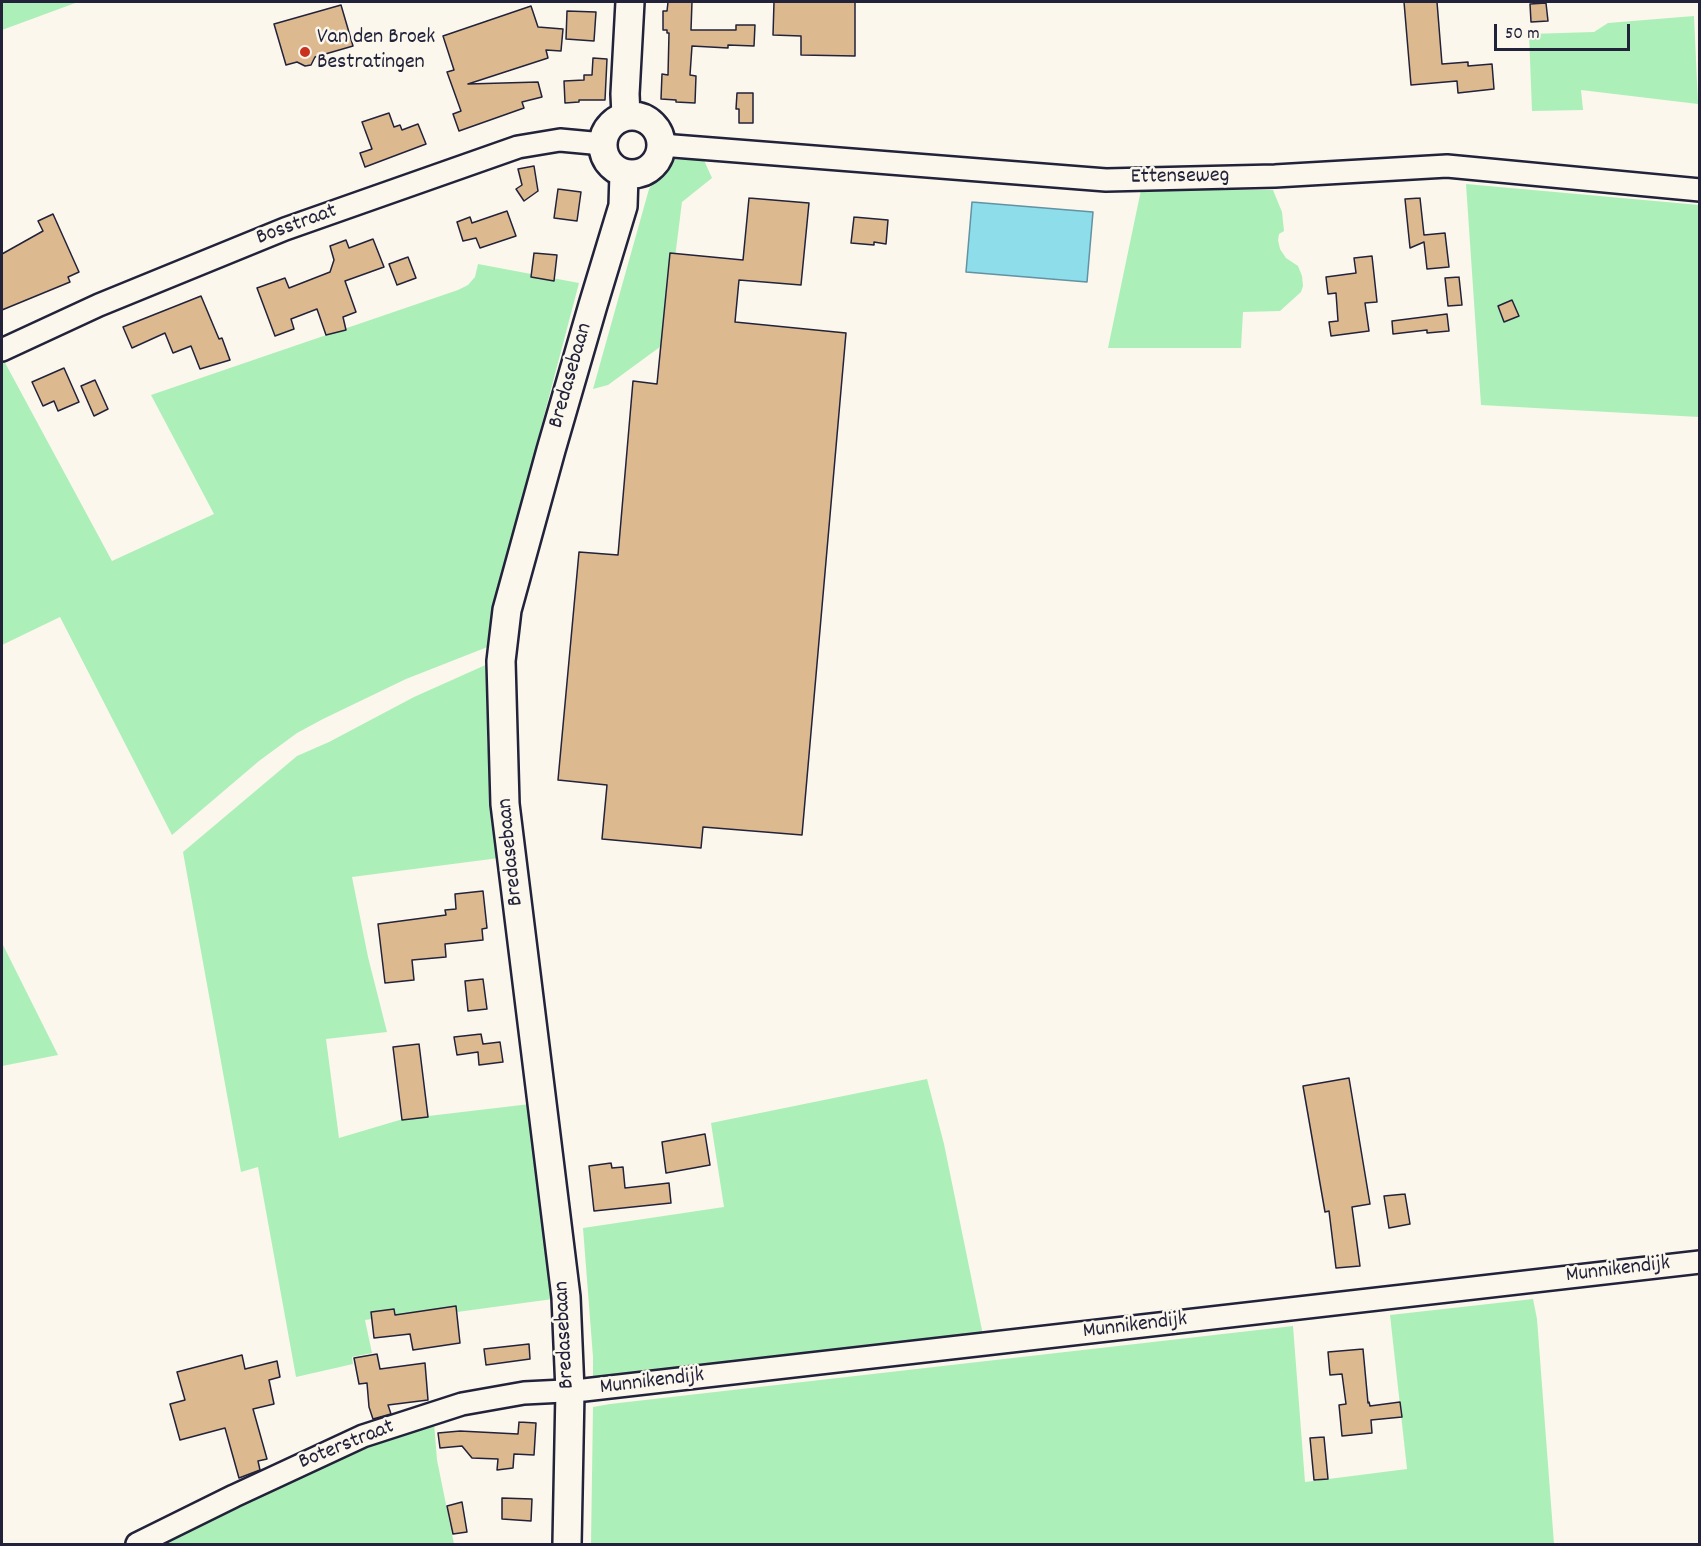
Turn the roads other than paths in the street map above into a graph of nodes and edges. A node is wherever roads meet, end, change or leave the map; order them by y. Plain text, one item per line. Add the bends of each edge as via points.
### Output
1 (630, 2) edge
2 (626, 116) junction
3 (603, 144) junction
4 (661, 145) junction
5 (624, 174) junction
6 (1700, 190) edge
7 (2, 350) edge
8 (1700, 1262) edge
9 (570, 1391) junction
10 (137, 1545) edge
11 (567, 1545) edge

1 - 2 street
2 - 3 street via 614,122
2 - 4 street via 649,122 657,130
3 - 5 street via 605,157
3 - 7 street, Bosstraat via 560,140 518,147 285,229 99,305
4 - 5 street via 652,167 633,175
4 - 6 street, Ettenseweg via 1106,180 1447,166
5 - 9 street, Bredasebaan via 623,206 507,610 501,661 505,804 566,1297
8 - 9 street, Munnikendijk
9 - 10 street, Boterstraat via 524,1393 462,1404 363,1436
9 - 11 street, Bredasebaan

